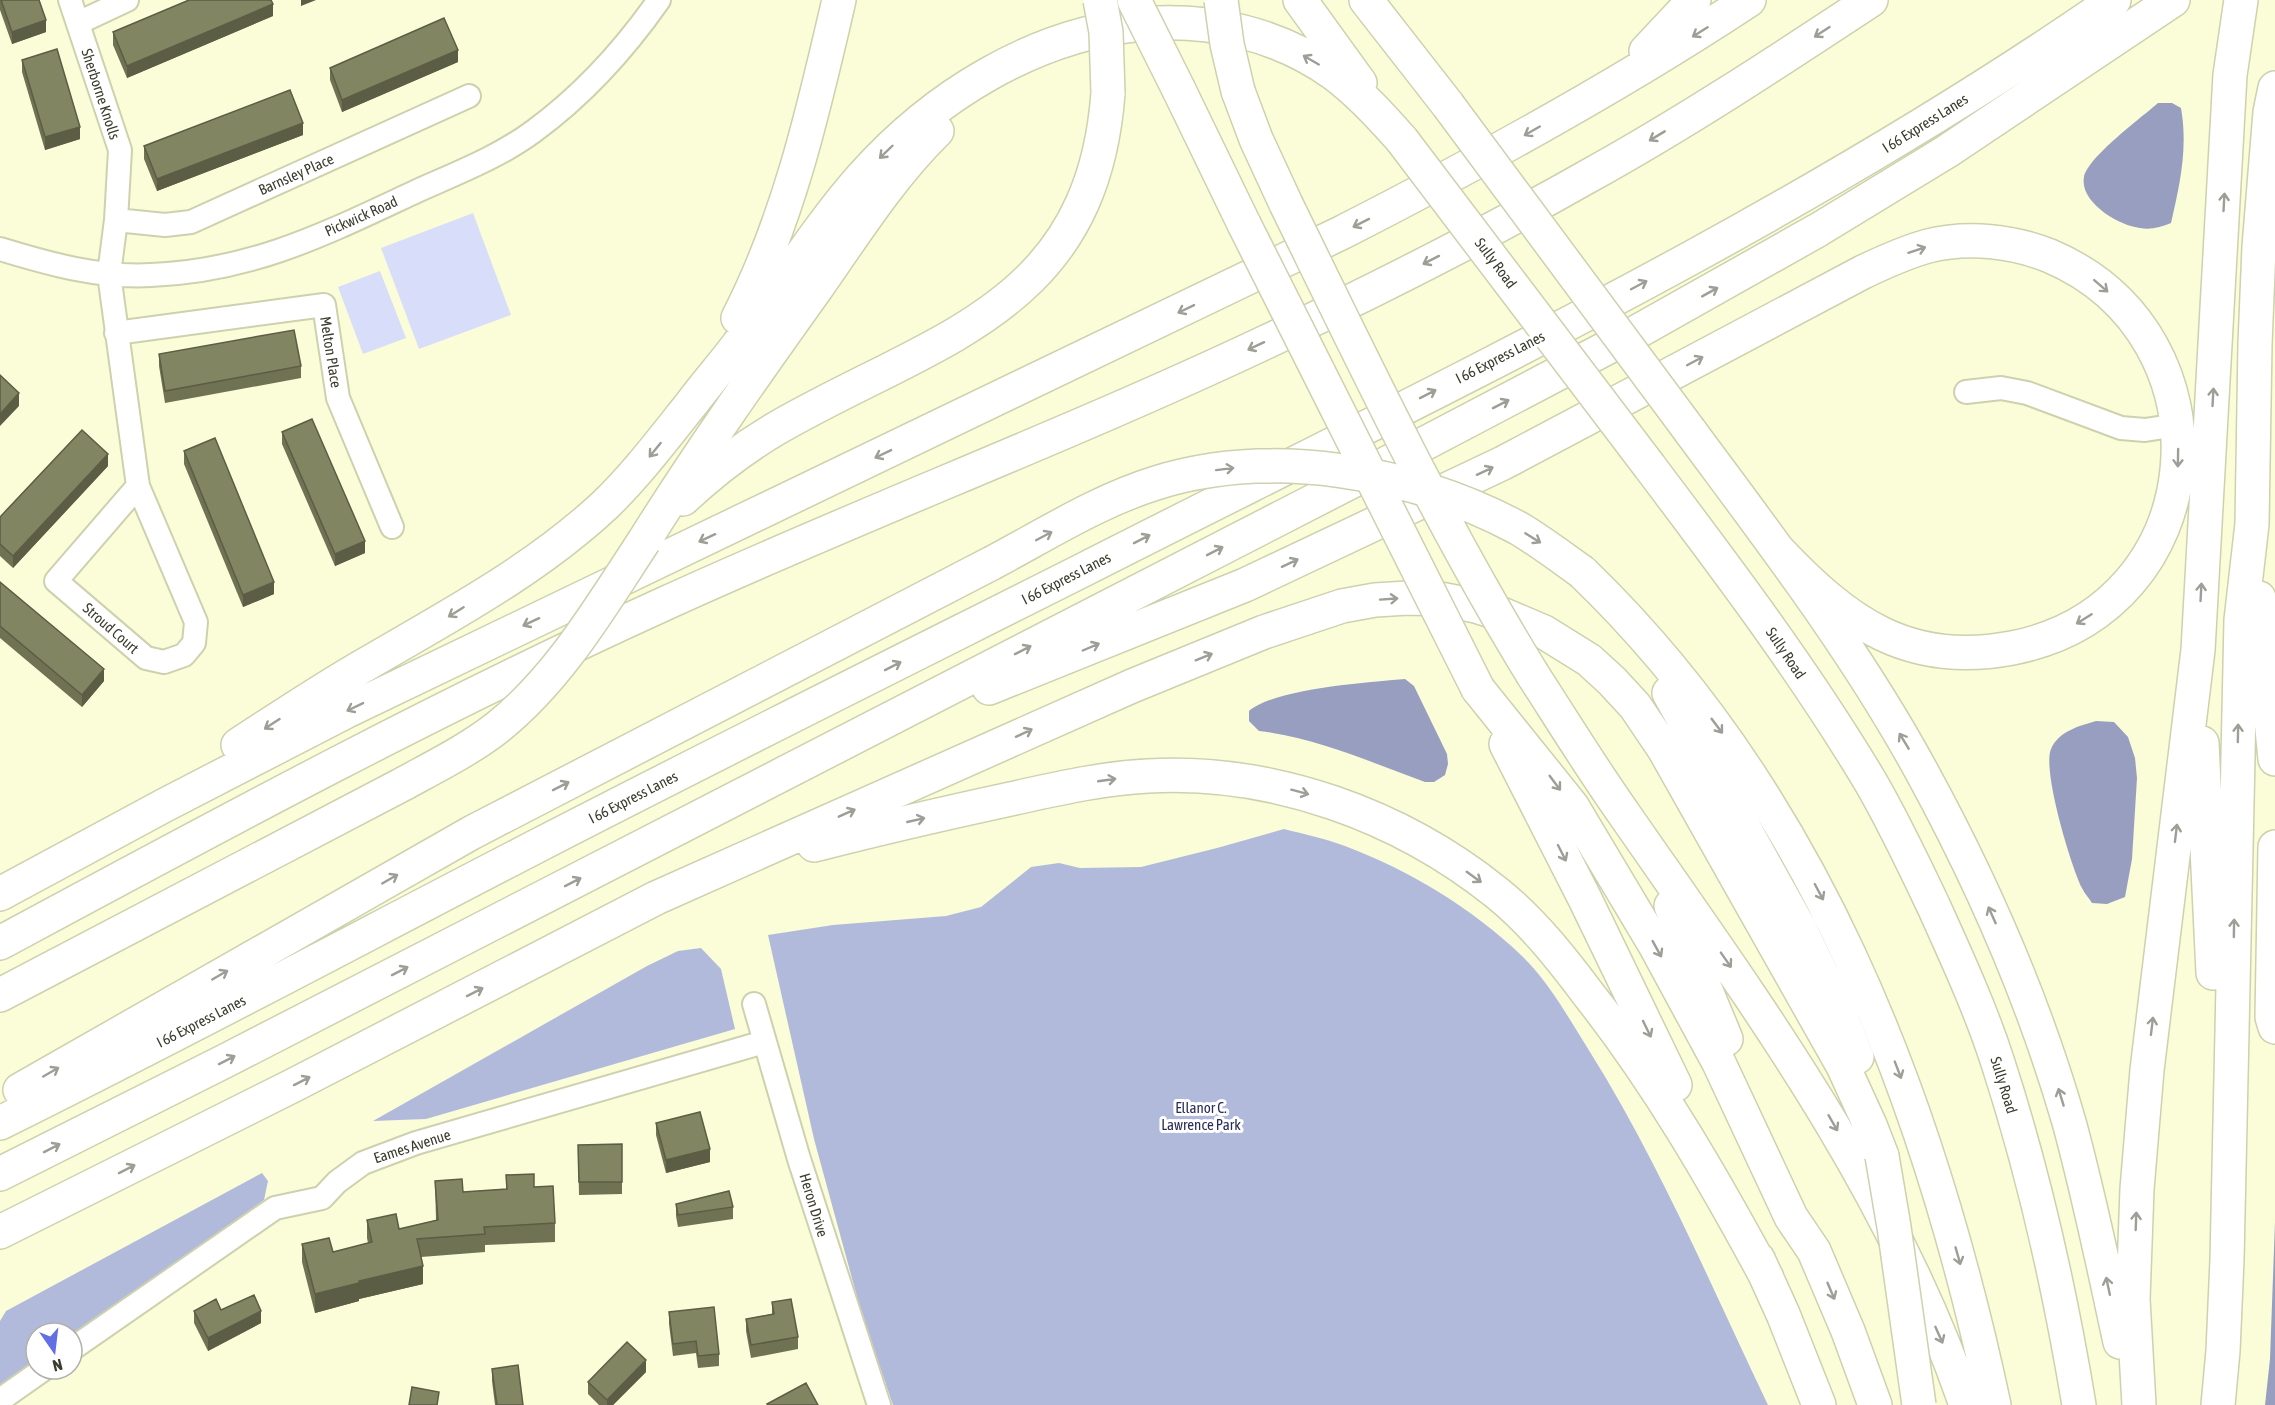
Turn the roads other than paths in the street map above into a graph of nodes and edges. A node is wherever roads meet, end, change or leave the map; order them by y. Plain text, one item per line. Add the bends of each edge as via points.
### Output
1 (70, 0) edge
2 (127, 0) edge
3 (658, 0) edge
4 (839, 0) edge
5 (1134, 0) edge
6 (1221, 0) edge
7 (1300, 0) edge
8 (1366, 0) edge
9 (1372, 0) edge
10 (1694, 0) edge
11 (1749, 0) edge
12 (1871, 0) edge
13 (2114, 0) edge
14 (2172, 0) edge
15 (2239, 11) edge
16 (1099, 15) edge
17 (78, 23) junction
18 (1396, 40) junction
19 (2275, 88) edge
20 (469, 96) dead end
21 (1584, 102) junction
22 (1402, 140) junction
23 (116, 220) junction
24 (0, 249) edge
25 (109, 274) junction
26 (116, 333) junction
27 (1966, 392) dead end
28 (691, 404) junction
29 (2177, 425) junction
30 (701, 469) junction
31 (138, 486) junction
32 (2252, 524) junction
33 (392, 527) dead end
34 (1778, 550) junction
35 (1582, 572) junction
36 (2198, 650) junction
37 (855, 685) junction
38 (1478, 689) junction
39 (841, 744) junction
40 (2275, 759) edge
41 (1620, 809) junction
42 (2275, 848) edge
43 (34, 875) junction
44 (0, 894) edge
45 (621, 916) junction
46 (0, 943) edge
47 (0, 995) edge
48 (754, 1004) dead end
49 (2275, 1027) edge
50 (764, 1042) junction
51 (1848, 1058) junction
52 (0, 1101) edge
53 (0, 1123) edge
54 (0, 1145) edge
55 (0, 1174) edge
56 (0, 1232) edge
57 (1814, 1251) junction
58 (2227, 1260) junction
59 (1767, 1278) junction
60 (84, 1341) edge
61 (27, 1381) edge
62 (0, 1400) edge
63 (879, 1405) edge
64 (1819, 1405) edge
65 (1875, 1405) edge
66 (1919, 1405) edge
67 (1966, 1405) edge
68 (1994, 1405) edge
69 (2079, 1405) edge
70 (2133, 1405) edge
71 (2139, 1405) edge
72 (2218, 1405) edge

1 - 17 street, Sherborne Knolls
2 - 17 street
3 - 25 street, Pickwick Road via 617,54 570,102 488,159 270,255 208,270 150,276
4 - 28 highway via 780,223 743,308
5 - 38 highway, bridge
6 - 41 highway, bridge via 1238,91 1286,204 1466,561 1533,675
7 - 22 highway, Sully Road
8 - 18 highway
9 - 18 highway
10 - 21 highway via 1629,66
11 -> 21 highway
12 -> 46 highway via 1635,150 1417,268 1208,368 726,576 539,662 268,799
37 -> 13 highway, I 66 Express Lanes via 1473,372 1723,240 1919,128
39 -> 14 highway via 1487,411 1738,276 1946,152
36 -> 15 highway via 2230,75
22 -> 16 highway via 1370,104 1332,72 1280,44 1242,31 1193,22 1127,25
16 -> 28 highway via 953,96 903,137 843,200
16 - 30 highway via 1050,52 999,81 927,140 872,210
16 - 30 highway, bridge via 1106,32 1108,93 1102,145 1077,214 1054,251 1013,295 962,332
17 - 23 street, Sherborne Knolls via 120,150
18 - 34 highway, bridge
19 - 32 highway via 2259,248
20 - 23 street, Barnsley Place via 190,222 165,225
21 -> 43 highway via 1343,232 345,712
22 - 69 highway, Sully Road, bridge via 1749,598 1870,782 1911,858 1954,951 1998,1062 2040,1207
23 - 25 street, Sherborne Knolls
24 - 25 street, Pickwick Road via 45,263
25 - 26 street, Stroud Court
26 - 31 street, Stroud Court
26 - 33 street, Melton Place via 324,305 338,398
27 - 29 street via 2001,388 2027,393 2121,428 2145,430
28 -> 43 highway via 647,460 605,504 531,563
29 -> 34 highway via 2174,497 2147,558 2115,596 2086,619 2025,645 1959,653 1926,650 1893,639 1861,624 1832,602
39 -> 29 highway via 1245,585 1503,463 1863,272 1929,246 1972,241 2016,245 2038,251 2092,279 2117,300 2156,353 2168,381
30 - 47 highway, bridge via 674,508 644,541 561,662 497,728 405,783
31 - 31 street, Stroud Court via 196,622 194,643 184,655 164,662 146,658 56,581
32 - 40 highway
58 -> 32 highway via 2241,620
70 -> 34 highway via 2069,1123 2014,966 1978,882 1922,772 1883,706
35 - 51 highway via 1635,640 1681,713 1799,927 1833,998
52 -> 35 highway, bridge via 471,833 1090,511 1154,484 1204,472 1277,466 1351,473 1455,500 1518,529
35 -> 68 highway via 1651,642 1717,726 1772,808 1824,900 1874,1009 1915,1117 1970,1299
36 - 58 highway
71 -> 36 highway via 2133,1299 2137,1189 2147,1070
37 - 53 highway, I 66 Express Lanes
37 - 54 highway via 672,800
38 -> 57 highway via 1572,806 1616,877 1719,1063 1791,1217
38 -> 59 highway via 1585,899
55 -> 39 highway
41 - 57 highway via 1673,911
41 -> 67 highway via 1760,1009 1832,1121 1928,1309
42 - 49 highway
43 - 44 highway
45 -> 51 highway via 1036,728 1264,632 1342,606 1408,598 1440,599 1476,606 1544,632 1589,660 1635,706
56 -> 45 highway
45 -> 59 highway via 662,906 812,846 1102,780 1220,777 1316,796 1423,843 1499,894 1534,928 1603,1012 1659,1090
48 - 50 street, Heron Drive
50 - 60 street, Eames Avenue via 363,1162 322,1198 275,1208
50 - 63 street, Heron Drive
51 - 66 highway, bridge via 1882,1156
57 -> 65 highway
58 - 72 highway
59 - 64 highway
61 - 62 street

